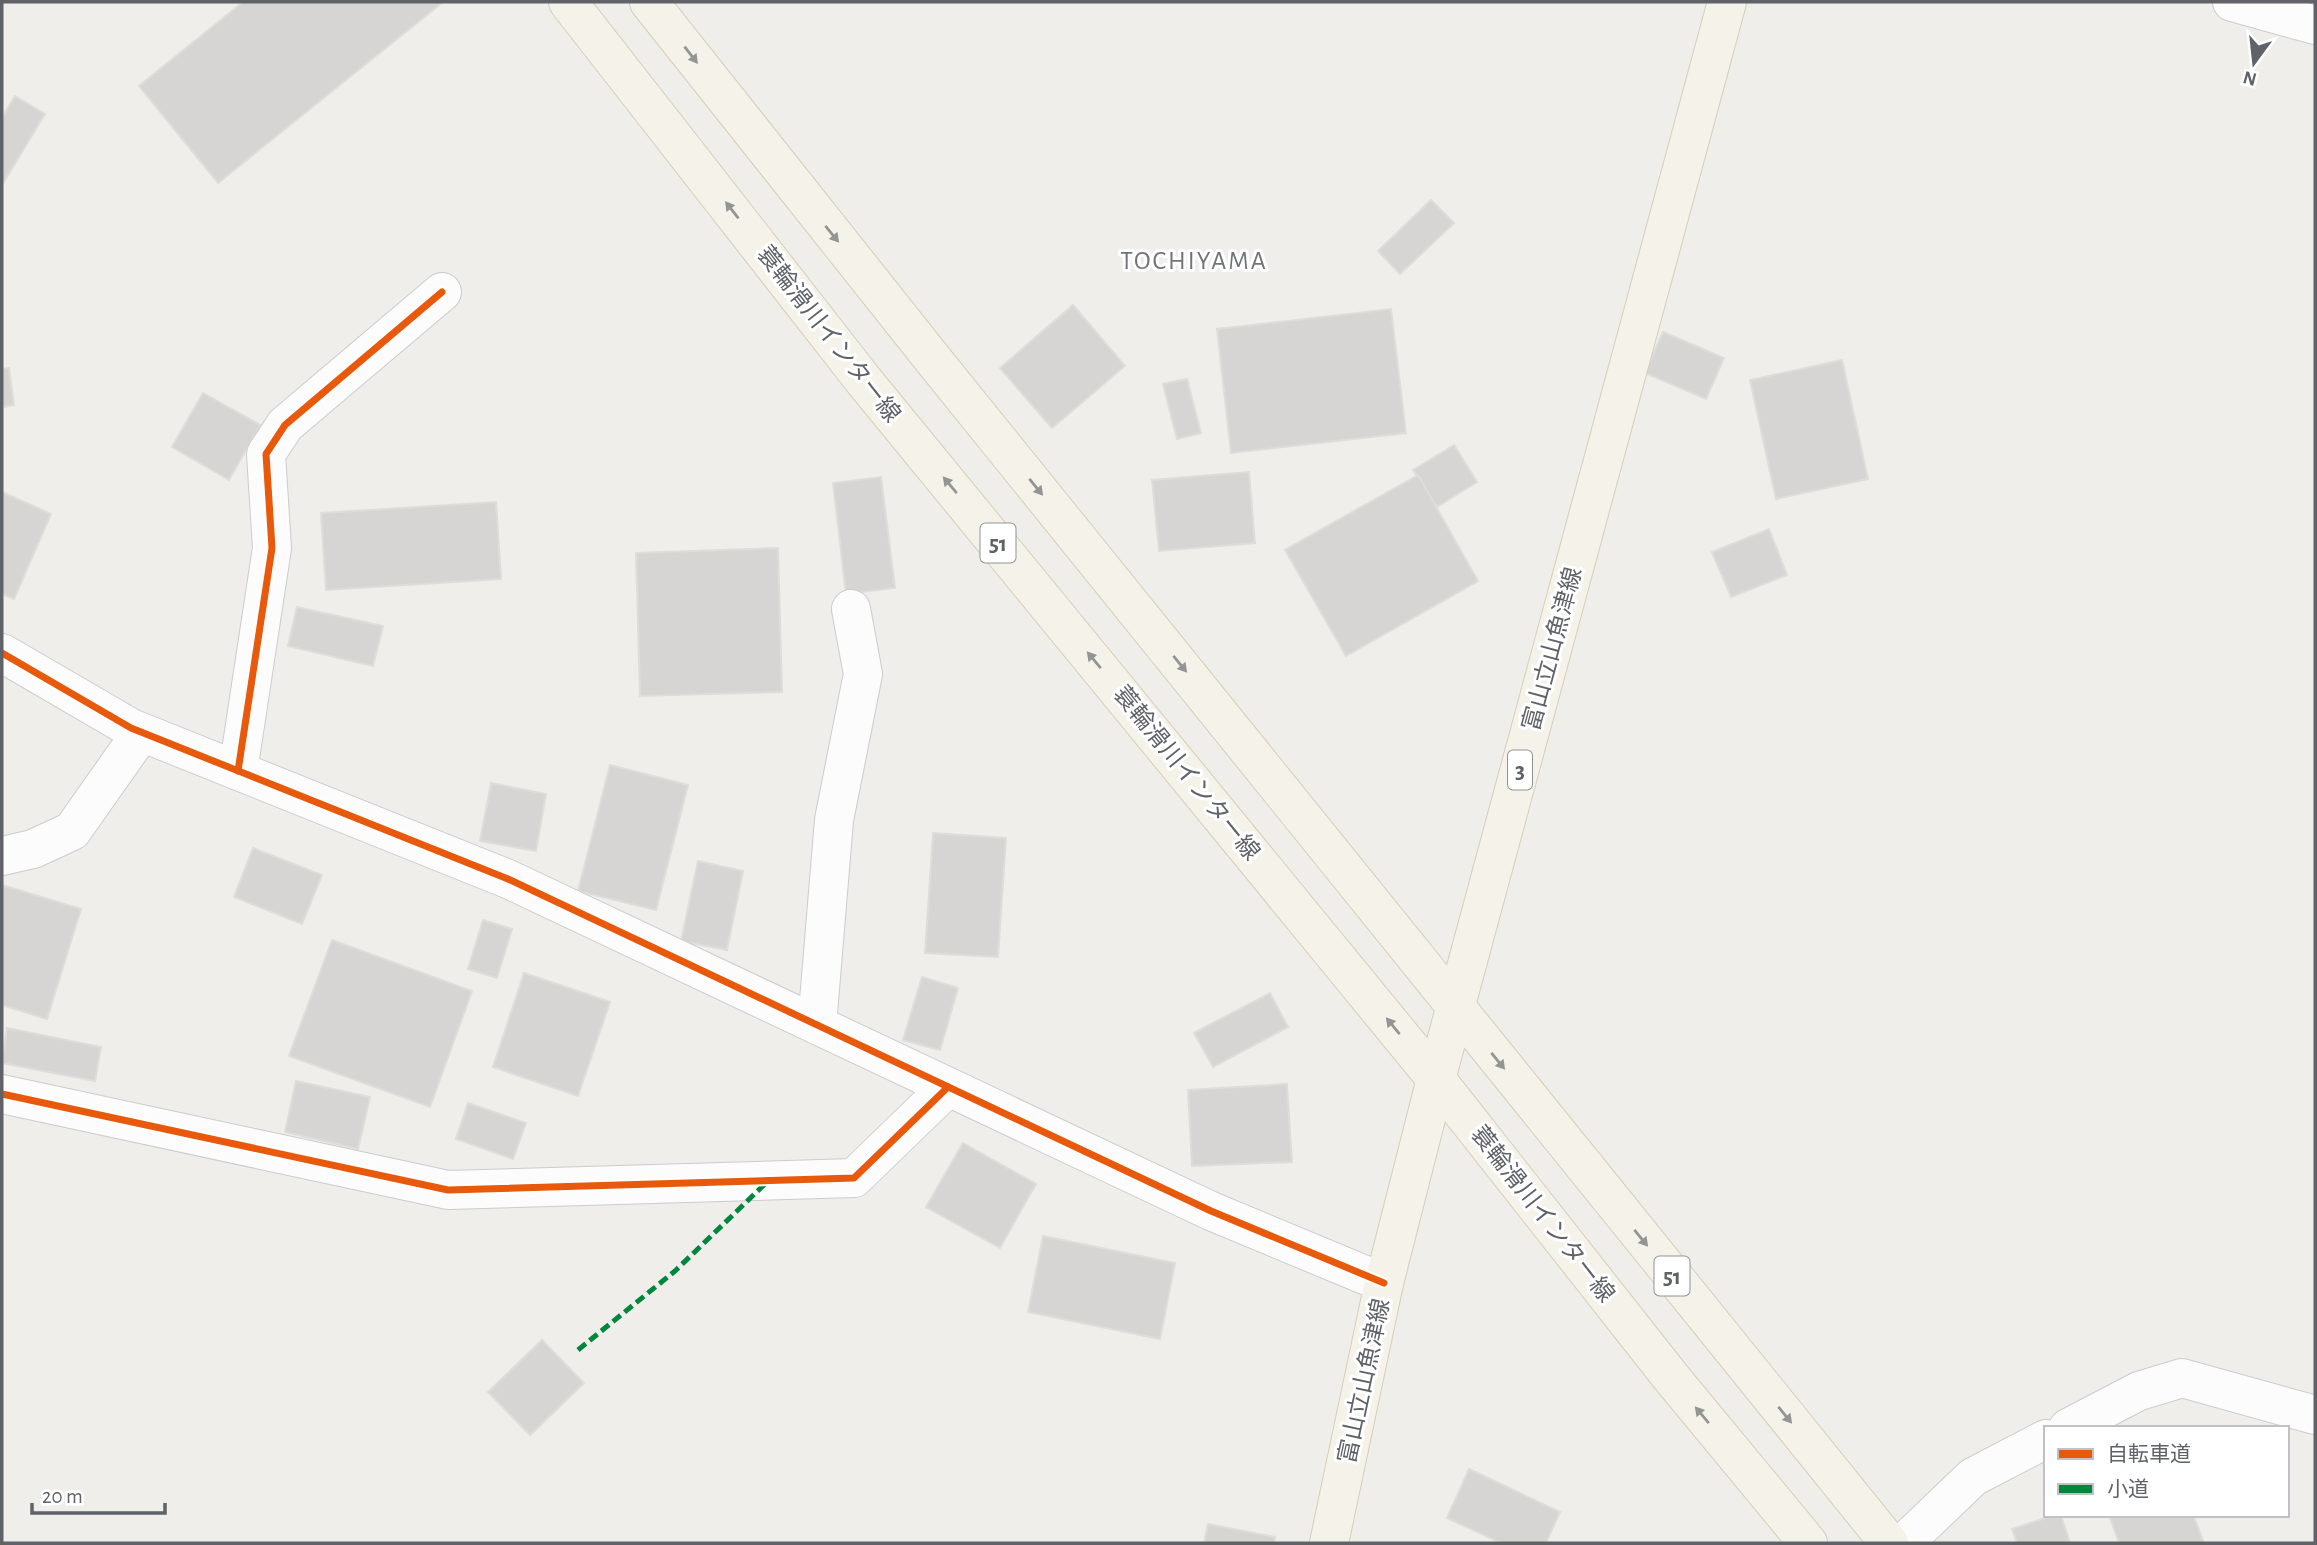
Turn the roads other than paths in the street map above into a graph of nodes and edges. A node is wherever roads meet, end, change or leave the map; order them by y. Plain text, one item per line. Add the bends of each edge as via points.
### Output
1 (568, 2) edge
2 (649, 2) edge
3 (1727, 2) edge
4 (2232, 2) edge
5 (2315, 25) edge
6 (442, 292) dead end
7 (851, 610) dead end
8 (2, 653) edge
9 (141, 733) junction
10 (238, 771) junction
11 (2, 856) edge
12 (1455, 1008) junction
13 (817, 1025) junction
14 (1436, 1079) junction
15 (948, 1087) junction
16 (2, 1094) edge
17 (1384, 1283) junction
18 (2315, 1415) edge
19 (2072, 1426) edge
20 (2044, 1440) edge
21 (1329, 1543) edge
22 (1808, 1543) edge
23 (1889, 1543) edge
24 (1904, 1543) edge

14 -> 1 main road, 蓑輪滑川インター線 / 51 via 864,381
2 -> 12 main road, 51
3 - 12 main road, 富山立山魚津線 / 3
4 - 5 street
6 - 10 street via 285,425 266,454 272,548
7 - 13 street via 863,674 834,820
8 - 9 street
9 - 10 street
9 - 11 street via 72,831 33,849
10 - 13 street via 508,879
12 - 14 main road, 富山立山魚津線 / 3
12 -> 23 main road, 51
13 - 15 street
14 - 17 main road, 富山立山魚津線 / 3
22 -> 14 main road, 蓑輪滑川インター線 / 51
15 - 16 street via 854,1178 448,1190
15 - 17 street via 1211,1210
17 - 21 main road, 富山立山魚津線 / 3
18 - 19 street via 2182,1378 2139,1391
20 - 24 street via 1973,1477

